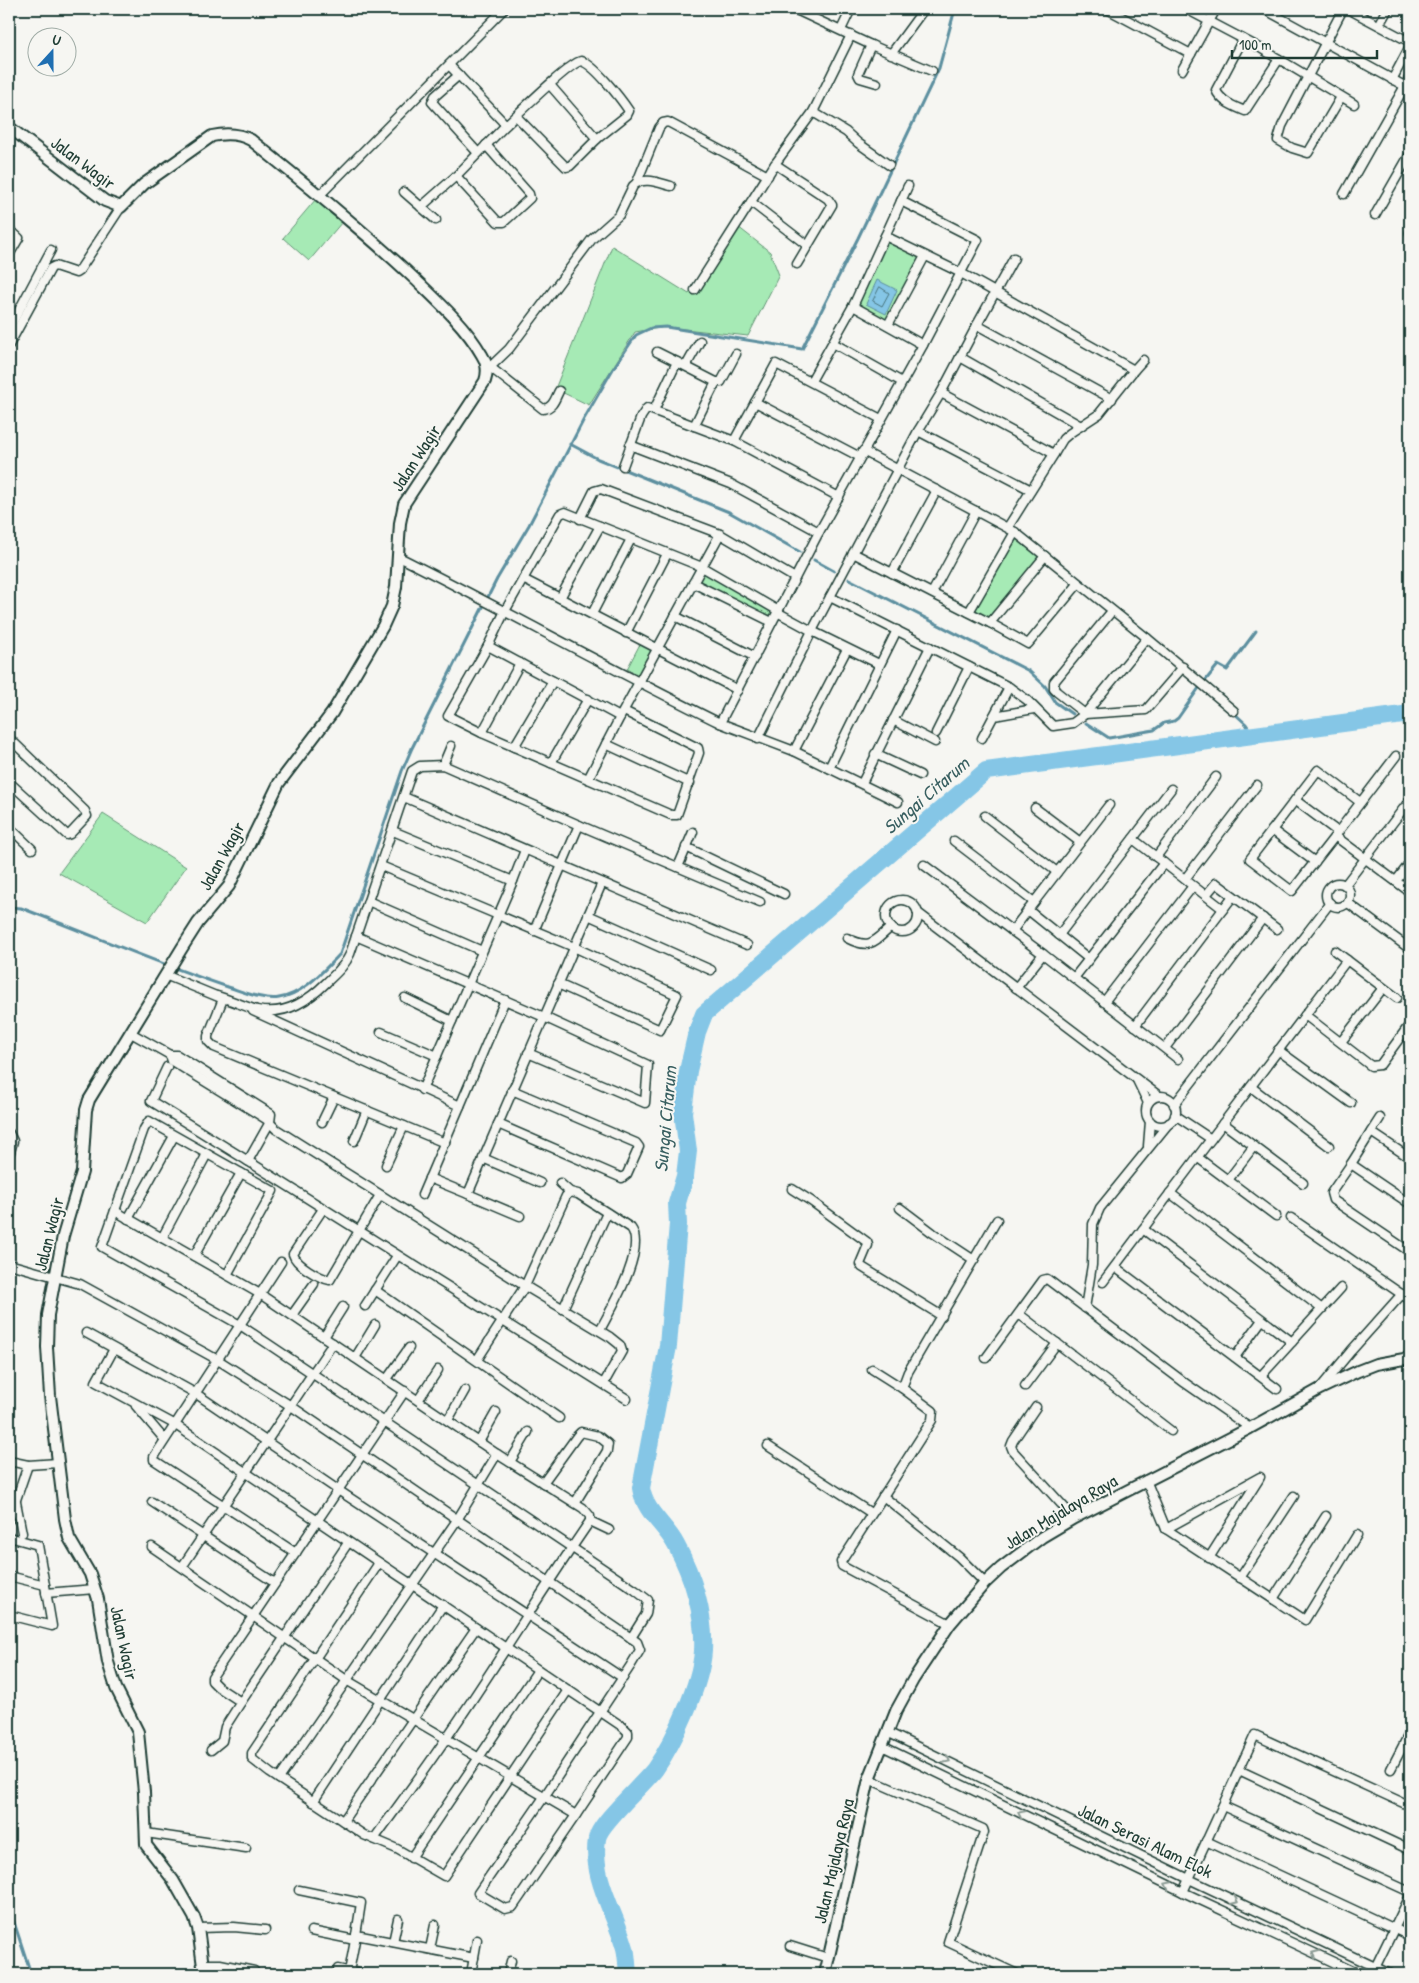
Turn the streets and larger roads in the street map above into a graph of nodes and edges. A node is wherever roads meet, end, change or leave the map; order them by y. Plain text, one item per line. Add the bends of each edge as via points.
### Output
1 (504, 9) edge
2 (794, 9) edge
3 (851, 9) edge
4 (924, 9) edge
5 (1108, 9) edge
6 (1186, 9) edge
7 (1216, 9) edge
8 (1264, 9) edge
9 (1343, 9) edge
10 (1348, 9) edge
11 (1388, 9) edge
12 (1209, 21) junction
13 (1379, 25) junction
14 (841, 30) junction
15 (851, 35) junction
16 (1243, 39) junction
17 (1324, 42) junction
18 (1410, 42) edge
19 (871, 45) junction
20 (1410, 46) edge
21 (891, 54) junction
22 (1190, 54) junction
23 (1279, 59) junction
24 (449, 65) junction
25 (1182, 70) dead end
26 (932, 71) dead end
27 (459, 75) junction
28 (1308, 77) junction
29 (1410, 77) edge
30 (1392, 80) junction
31 (877, 83) dead end
32 (550, 85) junction
33 (1408, 88) edge
34 (1341, 97) junction
35 (1354, 104) dead end
36 (813, 112) junction
37 (516, 116) junction
38 (506, 125) junction
39 (9, 128) edge
40 (597, 139) junction
41 (486, 145) junction
42 (478, 153) junction
43 (1410, 154) edge
44 (775, 164) junction
45 (889, 165) dead end
46 (456, 176) junction
47 (768, 176) junction
48 (637, 182) junction
49 (671, 186) dead end
50 (908, 186) dead end
51 (404, 192) dead end
52 (1344, 194) dead end
53 (320, 195) junction
54 (901, 201) junction
55 (751, 202) junction
56 (121, 207) junction
57 (421, 207) junction
58 (1375, 215) dead end
59 (436, 220) dead end
60 (9, 229) edge
61 (886, 236) junction
62 (808, 246) junction
63 (51, 250) dead end
64 (9, 255) edge
65 (925, 256) junction
66 (1014, 258) dead end
67 (797, 264) dead end
68 (961, 273) junction
69 (695, 290) dead end
70 (996, 292) junction
71 (853, 306) junction
72 (978, 325) junction
73 (888, 326) junction
74 (9, 329) edge
75 (700, 342) dead end
76 (833, 344) junction
77 (9, 345) edge
78 (923, 345) junction
79 (657, 352) dead end
80 (736, 354) dead end
81 (960, 357) junction
82 (1143, 360) dead end
83 (677, 362) junction
84 (686, 366) junction
85 (489, 368) junction
86 (1134, 370) junction
87 (811, 381) junction
88 (716, 382) junction
89 (902, 382) junction
90 (559, 391) dead end
91 (941, 393) junction
92 (1112, 399) junction
93 (755, 402) junction
94 (654, 410) junction
95 (880, 419) junction
96 (694, 426) junction
97 (1081, 426) junction
98 (918, 431) junction
99 (734, 441) junction
100 (630, 445) junction
101 (862, 454) junction
102 (1054, 454) junction
103 (623, 466) dead end
104 (898, 469) junction
105 (936, 490) junction
106 (1031, 490) junction
107 (839, 497) junction
108 (976, 511) junction
109 (580, 519) junction
110 (600, 526) junction
111 (1012, 530) junction
112 (819, 532) junction
113 (720, 534) junction
114 (631, 539) junction
115 (853, 553) junction
116 (666, 554) junction
117 (1045, 556) junction
118 (398, 557) junction
119 (702, 567) junction
120 (892, 573) junction
121 (795, 578) junction
122 (523, 579) junction
123 (694, 583) junction
124 (1078, 584) junction
125 (932, 593) junction
126 (830, 597) junction
127 (560, 598) junction
128 (505, 611) junction
129 (777, 611) junction
130 (1112, 611) junction
131 (969, 612) junction
132 (592, 614) junction
133 (675, 616) junction
134 (772, 622) junction
135 (990, 623) junction
136 (897, 630) junction
137 (812, 632) junction
138 (626, 633) junction
139 (1148, 638) junction
140 (488, 646) junction
141 (658, 648) junction
142 (930, 648) junction
143 (847, 649) junction
144 (755, 657) junction
145 (520, 663) junction
146 (879, 664) junction
147 (969, 667) junction
148 (1183, 667) junction
149 (553, 681) junction
150 (638, 684) junction
151 (1009, 687) junction
152 (738, 690) junction
153 (588, 699) junction
154 (1034, 708) junction
155 (1234, 711) dead end
156 (622, 714) junction
157 (1085, 714) junction
158 (994, 716) junction
159 (893, 720) junction
160 (720, 724) junction
161 (936, 733) dead end
162 (482, 734) junction
163 (9, 738) edge
164 (982, 738) dead end
165 (758, 739) junction
166 (935, 742) dead end
167 (606, 744) junction
168 (451, 746) dead end
169 (514, 747) junction
170 (794, 751) junction
171 (875, 754) junction
172 (1396, 756) dead end
173 (550, 762) junction
174 (443, 765) junction
175 (829, 768) junction
176 (920, 775) dead end
177 (1216, 777) dead end
178 (588, 779) junction
179 (9, 782) edge
180 (690, 783) junction
181 (862, 783) junction
182 (1257, 785) dead end
183 (1171, 789) dead end
184 (404, 797) junction
185 (1295, 800) junction
186 (1410, 800) edge
187 (898, 802) dead end
188 (1360, 802) junction
189 (1109, 805) dead end
190 (1035, 808) dead end
191 (985, 816) dead end
192 (579, 825) junction
193 (9, 827) edge
194 (1272, 830) junction
195 (393, 831) junction
196 (693, 832) dead end
197 (1336, 834) junction
198 (1133, 839) junction
199 (954, 841) dead end
200 (1080, 842) junction
201 (686, 848) junction
202 (32, 849) dead end
203 (525, 850) junction
204 (1156, 857) junction
205 (1365, 859) junction
206 (1315, 862) junction
207 (1164, 863) junction
208 (1410, 863) edge
209 (380, 866) junction
210 (562, 866) junction
211 (924, 866) dead end
212 (678, 867) junction
213 (1057, 872) junction
214 (1185, 880) junction
215 (513, 881) junction
216 (1396, 882) junction
217 (602, 883) junction
218 (1346, 885) junction
219 (1193, 886) junction
220 (1410, 892) edge
221 (784, 894) dead end
222 (1206, 896) junction
223 (1233, 896) junction
224 (368, 901) junction
225 (760, 902) dead end
226 (1034, 902) junction
227 (1348, 902) junction
228 (1330, 903) junction
229 (1223, 909) junction
230 (1028, 910) junction
231 (918, 913) junction
232 (588, 914) junction
233 (498, 916) junction
234 (1264, 918) junction
235 (891, 927) junction
236 (1277, 929) dead end
237 (534, 931) junction
238 (1012, 931) junction
239 (1059, 935) junction
240 (356, 936) junction
241 (847, 938) dead end
242 (746, 945) dead end
243 (574, 947) junction
244 (1410, 949) edge
245 (482, 951) junction
246 (1335, 951) dead end
247 (1043, 954) junction
248 (1089, 959) junction
249 (1347, 960) junction
250 (711, 970) dead end
251 (166, 974) junction
252 (1074, 978) junction
253 (468, 984) junction
254 (558, 984) junction
255 (1016, 988) junction
256 (1383, 988) junction
257 (220, 997) junction
258 (405, 998) dead end
259 (1397, 998) dead end
260 (505, 1000) junction
261 (1104, 1002) junction
262 (1305, 1015) junction
263 (544, 1017) junction
264 (452, 1021) junction
265 (1410, 1024) edge
266 (1135, 1026) junction
267 (381, 1032) dead end
268 (131, 1033) junction
269 (1341, 1042) junction
270 (1165, 1048) junction
271 (1278, 1050) junction
272 (528, 1053) junction
273 (438, 1056) junction
274 (1178, 1059) dead end
275 (167, 1067) dead end
276 (1136, 1079) junction
277 (1250, 1087) junction
278 (422, 1090) junction
279 (512, 1090) junction
280 (1159, 1096) junction
281 (334, 1097) junction
282 (1148, 1103) junction
283 (1351, 1103) dead end
284 (1174, 1105) junction
285 (460, 1106) junction
286 (366, 1110) junction
287 (1175, 1115) junction
288 (1380, 1118) dead end
289 (1150, 1121) junction
290 (270, 1122) junction
291 (322, 1122) dead end
292 (1169, 1123) junction
293 (1223, 1123) junction
294 (498, 1124) junction
295 (404, 1126) junction
296 (1371, 1132) junction
297 (9, 1134) edge
298 (174, 1136) junction
299 (1210, 1139) junction
300 (354, 1141) dead end
301 (444, 1143) junction
302 (1254, 1146) junction
303 (1329, 1146) dead end
304 (1148, 1147) junction
305 (207, 1154) junction
306 (9, 1156) edge
307 (1197, 1157) junction
308 (483, 1158) junction
309 (1410, 1158) edge
310 (248, 1161) junction
311 (1351, 1164) junction
312 (386, 1165) dead end
313 (240, 1173) junction
314 (429, 1178) junction
315 (1228, 1180) junction
316 (1302, 1182) dead end
317 (540, 1183) dead end
318 (560, 1183) dead end
319 (792, 1189) dead end
320 (570, 1192) junction
321 (1170, 1193) junction
322 (468, 1194) junction
323 (380, 1195) junction
324 (422, 1195) dead end
325 (1410, 1204) edge
326 (900, 1208) dead end
327 (323, 1209) junction
328 (115, 1211) junction
329 (607, 1213) junction
330 (520, 1216) dead end
331 (1276, 1216) dead end
332 (1291, 1218) dead end
333 (128, 1219) junction
334 (997, 1220) dead end
335 (1143, 1229) junction
336 (359, 1232) junction
337 (162, 1238) junction
338 (1410, 1252) edge
339 (194, 1256) junction
340 (397, 1256) junction
341 (974, 1260) junction
342 (281, 1262) dead end
343 (9, 1264) edge
344 (1115, 1267) junction
345 (227, 1275) junction
346 (55, 1277) junction
347 (1103, 1282) dead end
348 (314, 1284) dead end
349 (525, 1286) junction
350 (1341, 1288) dead end
351 (375, 1290) junction
352 (260, 1294) junction
353 (1402, 1294) junction
354 (1410, 1300) edge
355 (364, 1306) dead end
356 (343, 1307) dead end
357 (1085, 1308) junction
358 (563, 1309) junction
359 (1322, 1309) junction
360 (1019, 1314) junction
361 (292, 1315) junction
362 (942, 1316) junction
363 (1262, 1320) junction
364 (502, 1321) junction
365 (240, 1325) junction
366 (375, 1325) dead end
367 (600, 1330) junction
368 (86, 1333) dead end
369 (324, 1337) junction
370 (1292, 1342) junction
371 (333, 1343) junction
372 (1057, 1343) junction
373 (114, 1348) junction
374 (409, 1348) dead end
375 (1235, 1357) junction
376 (355, 1358) junction
377 (986, 1358) dead end
378 (1410, 1358) edge
379 (218, 1360) junction
380 (477, 1360) junction
381 (872, 1369) dead end
382 (438, 1370) dead end
383 (311, 1374) junction
384 (1261, 1376) junction
385 (387, 1379) junction
386 (604, 1383) junction
387 (1025, 1386) dead end
388 (902, 1388) junction
389 (1277, 1389) dead end
390 (1320, 1389) junction
391 (465, 1390) dead end
392 (405, 1391) junction
393 (195, 1393) junction
394 (419, 1399) junction
395 (628, 1399) dead end
396 (133, 1402) junction
397 (290, 1406) junction
398 (1036, 1407) dead end
399 (496, 1412) dead end
400 (559, 1418) dead end
401 (448, 1420) junction
402 (383, 1423) junction
403 (174, 1424) junction
404 (1250, 1428) junction
405 (1171, 1431) dead end
406 (528, 1432) dead end
407 (164, 1439) junction
408 (266, 1441) junction
409 (479, 1442) junction
410 (768, 1446) dead end
411 (496, 1454) junction
412 (362, 1455) junction
413 (9, 1461) edge
414 (510, 1462) junction
415 (58, 1464) junction
416 (28, 1465) junction
417 (246, 1471) junction
418 (1146, 1480) junction
419 (543, 1483) junction
420 (479, 1484) junction
421 (338, 1490) junction
422 (883, 1496) junction
423 (1294, 1496) dead end
424 (16, 1500) junction
425 (152, 1502) dead end
426 (575, 1503) junction
427 (224, 1505) junction
428 (871, 1513) junction
429 (1326, 1516) dead end
430 (1074, 1518) junction
431 (9, 1520) edge
432 (457, 1520) junction
433 (317, 1521) junction
434 (590, 1521) junction
435 (1166, 1529) junction
436 (609, 1530) dead end
437 (22, 1532) dead end
438 (204, 1535) junction
439 (1357, 1536) dead end
440 (9, 1537) edge
441 (348, 1543) junction
442 (152, 1547) dead end
443 (572, 1547) junction
444 (296, 1553) junction
445 (434, 1554) junction
446 (1209, 1558) junction
447 (379, 1563) junction
448 (182, 1567) junction
449 (9, 1576) edge
450 (1240, 1578) junction
451 (548, 1582) junction
452 (275, 1583) junction
453 (985, 1583) junction
454 (412, 1584) junction
455 (45, 1585) junction
456 (95, 1589) junction
457 (46, 1593) junction
458 (1273, 1598) junction
459 (443, 1605) junction
460 (9, 1615) edge
461 (527, 1615) junction
462 (253, 1617) junction
463 (950, 1624) junction
464 (476, 1628) junction
465 (284, 1636) junction
466 (631, 1638) junction
467 (506, 1648) junction
468 (316, 1658) junction
469 (538, 1670) junction
470 (623, 1678) junction
471 (348, 1681) junction
472 (568, 1690) junction
473 (380, 1700) junction
474 (241, 1702) junction
475 (600, 1712) junction
476 (412, 1719) junction
477 (887, 1732) junction
478 (1410, 1732) edge
479 (446, 1740) junction
480 (882, 1746) junction
481 (923, 1749) junction
482 (211, 1750) dead end
483 (478, 1758) junction
484 (916, 1762) junction
485 (1391, 1769) dead end
486 (1239, 1770) junction
487 (509, 1777) junction
488 (869, 1779) junction
489 (279, 1780) junction
490 (544, 1798) junction
491 (314, 1802) junction
492 (1223, 1806) junction
493 (1410, 1806) edge
494 (576, 1815) junction
495 (343, 1821) junction
496 (146, 1832) junction
497 (374, 1839) junction
498 (1206, 1842) junction
499 (246, 1848) dead end
500 (1410, 1850) edge
501 (411, 1858) junction
502 (1189, 1879) junction
503 (299, 1890) dead end
504 (1183, 1892) junction
505 (1410, 1894) edge
506 (398, 1919) dead end
507 (435, 1925) dead end
508 (198, 1928) junction
509 (1394, 1929) junction
510 (265, 1930) dead end
511 (311, 1931) dead end
512 (1410, 1936) edge
513 (356, 1937) junction
514 (478, 1940) dead end
515 (393, 1942) junction
516 (790, 1946) dead end
517 (430, 1949) junction
518 (474, 1958) junction
519 (828, 1958) junction
520 (511, 1961) dead end
521 (204, 1969) edge
522 (338, 1969) dead end
523 (254, 1971) dead end
524 (1374, 1971) edge
525 (350, 1972) junction
526 (361, 1974) edge
527 (472, 1974) edge
528 (508, 1974) edge
529 (825, 1974) edge
530 (1017, 1974) edge
531 (1359, 1974) edge
532 (1390, 1974) edge

1 - 24 street
2 - 14 street
3 - 14 street
4 - 21 street
5 - 22 street
6 - 12 street
7 - 12 street
8 - 17 street
9 - 17 street
10 - 13 street
11 - 13 street
12 - 16 street
12 - 22 street
13 - 18 street
14 - 15 street
15 - 19 street
15 - 36 street
16 - 23 street
16 - 23 street via 1216,90 1228,102 1245,111
17 - 28 street
17 - 30 street
19 - 21 street
19 - 31 street via 858,74 860,78
20 - 30 street
21 - 26 street
22 - 25 street
23 - 28 street
24 - 27 street
24 - 53 street
27 - 38 street
27 - 42 street via 432,102
28 - 34 street
28 - 34 street via 1277,136 1279,141 1308,153
29 - 33 street
30 - 33 street
32 - 37 street
32 - 40 street
32 - 40 street via 577,61 586,62 597,74 629,111
33 - 52 street
34 - 35 street
36 - 44 street
36 - 45 street
37 - 38 street
37 - 40 street via 566,166 570,166
38 - 41 street
39 - 56 street, Jalan Wagir via 105,201
41 - 42 street
41 - 46 street via 530,198 504,222 498,222
42 - 46 street
43 - 58 street
44 - 47 street
44 - 62 street via 831,202
46 - 57 street
47 - 48 street via 668,122 659,128
47 - 55 street
48 - 49 street via 646,180
48 - 85 street via 619,215 592,240 509,349
50 - 54 street
51 - 57 street
53 - 56 street, Jalan Wagir via 251,140 224,133 212,136 144,184
53 - 85 street, Jalan Wagir via 433,296 471,338
54 - 61 street
54 - 68 street via 978,240
55 - 62 street
55 - 69 street
56 - 77 street via 79,271 51,268
57 - 59 street
60 - 64 street via 19,238
61 - 65 street
61 - 71 street
62 - 67 street
63 - 74 street
65 - 68 street
65 - 73 street
66 - 70 street
68 - 70 street
68 - 78 street
70 - 72 street
70 - 86 street
71 - 73 street
71 - 76 street
72 - 81 street
72 - 92 street
73 - 78 street
75 - 84 street
76 - 87 street
76 - 89 street
78 - 89 street
79 - 83 street
80 - 88 street via 721,382
81 - 91 street
81 - 97 street
82 - 86 street
83 - 84 street
83 - 94 street
84 - 88 street
85 - 90 street via 543,409 552,405
85 - 118 street, Jalan Wagir via 485,381 404,504
86 - 92 street
87 - 93 street via 776,364
87 - 95 street
88 - 96 street
89 - 95 street
91 - 98 street
91 - 102 street
92 - 97 street via 1099,414
93 - 99 street
93 - 101 street
94 - 96 street
94 - 100 street via 644,410
95 - 101 street
96 - 99 street
97 - 102 street via 1064,439
98 - 104 street
98 - 106 street
99 - 107 street
100 - 103 street
100 - 112 street via 731,484
101 - 104 street
101 - 107 street
102 - 106 street
104 - 105 street
104 - 115 street
105 - 108 street
105 - 120 street
106 - 111 street
107 - 112 street
108 - 111 street
108 - 125 street
109 - 110 street
109 - 113 street via 594,491 601,489
109 - 122 street via 565,512 560,514
110 - 114 street
110 - 127 street
111 - 117 street
111 - 131 street
112 - 121 street
113 - 119 street
113 - 121 street
114 - 116 street
114 - 132 street
115 - 120 street
115 - 126 street
116 - 119 street
116 - 138 street
117 - 124 street
117 - 135 street
118 - 128 street
118 - 251 street, Jalan Wagir via 392,606 371,647 332,713 279,783 229,886 198,923
119 - 123 street
119 - 129 street
120 - 125 street
121 - 129 street
122 - 127 street
122 - 128 street
123 - 133 street
123 - 134 street
124 - 130 street
124 - 135 street via 1028,644
125 - 131 street
126 - 136 street
126 - 137 street
127 - 132 street
128 - 140 street
128 - 150 street
129 - 134 street
129 - 137 street
130 - 139 street
130 - 157 street via 1054,682 1054,689
131 - 135 street
132 - 138 street
133 - 141 street
133 - 144 street
134 - 144 street
136 - 142 street
136 - 146 street
137 - 143 street
137 - 165 street
138 - 141 street
139 - 148 street
139 - 157 street
140 - 145 street
140 - 162 street via 448,716
141 - 150 street
141 - 152 street
142 - 147 street
142 - 159 street
143 - 146 street
143 - 170 street
144 - 152 street
145 - 149 street
145 - 162 street
146 - 175 street
147 - 151 street
147 - 161 street
148 - 155 street
148 - 157 street via 1146,710
149 - 153 street
149 - 169 street
150 - 156 street
150 - 160 street
151 - 154 street
151 - 158 street
152 - 160 street
153 - 156 street
153 - 173 street
154 - 157 street via 1053,726 1073,723
154 - 158 street
156 - 167 street
156 - 180 street via 698,748
158 - 164 street
159 - 166 street
159 - 171 street
160 - 165 street
162 - 169 street
163 - 179 street via 87,816 67,834
165 - 170 street
167 - 178 street
167 - 180 street
168 - 174 street
169 - 173 street
170 - 175 street
171 - 176 street
171 - 181 street
172 - 188 street
173 - 178 street
174 - 184 street via 420,766 412,771
174 - 192 street
175 - 181 street
177 - 204 street
178 - 180 street via 671,815 677,815
181 - 187 street
182 - 214 street
183 - 198 street
184 - 195 street
184 - 203 street
185 - 188 street via 1318,770
185 - 194 street
185 - 197 street
186 - 205 street
188 - 197 street
189 - 200 street
190 - 200 street
191 - 213 street
192 - 210 street
192 - 212 street
193 - 202 street
194 - 206 street
194 - 206 street via 1250,859 1292,891
195 - 209 street
195 - 215 street
196 - 201 street
197 - 205 street
197 - 206 street
198 - 204 street
198 - 239 street
199 - 226 street
200 - 213 street
201 - 212 street
201 - 221 street
203 - 210 street
203 - 215 street
204 - 207 street
205 - 216 street
205 - 218 street
207 - 214 street
207 - 248 street
208 - 216 street
209 - 224 street
209 - 233 street
210 - 217 street
210 - 237 street
211 - 238 street
212 - 225 street
213 - 226 street
214 - 219 street
215 - 233 street
216 - 220 street
217 - 232 street
217 - 242 street
218 - 227 street via 1350,893
218 - 228 street via 1337,883 1330,886 1326,894
219 - 222 street
219 - 261 street
222 - 223 street via 1216,883
222 - 229 street
223 - 229 street
223 - 234 street
224 - 240 street
224 - 245 street
226 - 230 street
227 - 228 street via 1339,907
227 - 244 street
228 - 284 street
229 - 266 street
230 - 238 street
230 - 239 street
231 - 235 street via 910,930 900,932
231 - 235 street via 908,901 892,903 886,912
231 - 255 street
232 - 243 street
232 - 250 street
233 - 237 street
233 - 245 street
234 - 236 street
234 - 270 street
235 - 241 street via 866,945
237 - 243 street
238 - 247 street
239 - 248 street
240 - 253 street
240 - 257 street via 348,960 341,968 315,994 294,1006 257,1010
243 - 254 street
243 - 254 street via 677,995 660,1030
245 - 253 street
246 - 249 street
247 - 252 street
247 - 255 street
248 - 252 street
249 - 256 street
249 - 262 street
251 - 257 street
251 - 268 street, Jalan Wagir
252 - 261 street
253 - 260 street
253 - 264 street
254 - 263 street
255 - 276 street
256 - 259 street
256 - 269 street
257 - 278 street
257 - 281 street via 208,1036 211,1044
258 - 264 street
260 - 263 street
260 - 285 street
261 - 266 street
262 - 269 street
262 - 271 street
263 - 272 street
263 - 272 street via 648,1065 644,1103
264 - 273 street
265 - 269 street via 1376,1067
266 - 270 street
267 - 273 street
268 - 290 street
268 - 346 street, Jalan Wagir via 89,1100 82,1172
270 - 274 street
271 - 277 street
271 - 283 street
272 - 279 street
273 - 278 street
275 - 310 street via 150,1101
276 - 280 street
276 - 282 street
277 - 293 street
277 - 303 street
278 - 285 street
279 - 294 street
279 - 294 street via 636,1143 638,1147 627,1174 622,1178
280 - 282 street
280 - 284 street via 1168,1098
281 - 286 street
281 - 291 street
282 - 289 street via 1146,1112
284 - 287 street
285 - 301 street
286 - 295 street
286 - 300 street
287 - 292 street
287 - 299 street
288 - 296 street
289 - 292 street via 1159,1125
289 - 304 street
290 - 310 street
290 - 323 street via 276,1129
292 - 304 street
293 - 299 street
293 - 302 street
294 - 308 street
295 - 301 street
295 - 312 street
296 - 309 street
296 - 311 street
297 - 306 street via 13,1141
298 - 305 street
298 - 328 street via 148,1121
298 - 333 street
299 - 307 street
301 - 314 street
302 - 315 street
302 - 316 street
304 - 357 street via 1100,1208 1093,1224 1092,1265
305 - 313 street
305 - 337 street
307 - 315 street
307 - 321 street
308 - 317 street
308 - 322 street
310 - 327 street
311 - 325 street
311 - 338 street via 1330,1193 1333,1200
313 - 339 street
313 - 345 street via 273,1191
314 - 322 street
314 - 324 street
315 - 331 street
318 - 320 street
319 - 362 street via 867,1242 860,1264 862,1267
320 - 329 street
320 - 349 street
321 - 335 street
321 - 359 street
322 - 330 street
323 - 336 street
323 - 349 street
326 - 341 street
327 - 336 street
327 - 336 street via 293,1254 297,1262 321,1277 331,1279
328 - 333 street
328 - 365 street via 102,1247
329 - 358 street
329 - 367 street via 633,1229 635,1252 619,1294
332 - 353 street
333 - 337 street
334 - 341 street
335 - 344 street
335 - 363 street
336 - 340 street
337 - 339 street
339 - 345 street
340 - 351 street
340 - 364 street
341 - 362 street
342 - 352 street
343 - 346 street
344 - 347 street
344 - 375 street
345 - 352 street
346 - 379 street via 80,1284
346 - 415 street, Jalan Wagir via 48,1315 47,1347
348 - 361 street
349 - 358 street
349 - 364 street
350 - 359 street
351 - 355 street
351 - 380 street
352 - 361 street
352 - 365 street
353 - 354 street
353 - 390 street
356 - 369 street
357 - 360 street via 1045,1279
357 - 404 street
358 - 367 street
359 - 370 street
360 - 372 street
360 - 377 street
361 - 369 street
362 - 388 street via 908,1372
363 - 370 street
363 - 375 street
364 - 380 street
364 - 386 street
365 - 379 street
365 - 383 street
366 - 376 street
367 - 386 street via 620,1345 622,1351
368 - 373 street
369 - 371 street
370 - 384 street
371 - 376 street
371 - 383 street
372 - 387 street
372 - 405 street
373 - 393 street
373 - 396 street via 96,1382
374 - 385 street
375 - 384 street
376 - 385 street
378 - 390 street, Jalan Majalaya Raya via 1376,1364
379 - 393 street
379 - 397 street
380 - 400 street
381 - 388 street
382 - 394 street
383 - 397 street
383 - 402 street
384 - 389 street
385 - 392 street
386 - 395 street
388 - 422 street via 934,1411 934,1415
390 - 404 street, Jalan Majalaya Raya
391 - 401 street
392 - 394 street
392 - 402 street
393 - 403 street
393 - 408 street
394 - 401 street
396 - 403 street
396 - 407 street
397 - 408 street
397 - 412 street
398 - 430 street via 1013,1441 1013,1452
399 - 409 street
401 - 409 street
402 - 412 street
402 - 420 street
403 - 407 street
403 - 417 street
404 - 418 street, Jalan Majalaya Raya
406 - 414 street
407 - 427 street via 154,1460
408 - 417 street
408 - 421 street
409 - 411 street
410 - 428 street
411 - 414 street
411 - 420 street
412 - 421 street
412 - 432 street
413 - 416 street
414 - 419 street
415 - 416 street
415 - 456 street, Jalan Wagir via 69,1538
416 - 424 street
417 - 427 street
417 - 433 street
418 - 430 street, Jalan Majalaya Raya
418 - 435 street
419 - 426 street
419 - 426 street via 581,1432 598,1436 608,1444 607,1451
420 - 432 street
420 - 443 street
421 - 433 street
421 - 445 street
422 - 428 street
422 - 453 street via 959,1557
423 - 450 street
424 - 431 street
424 - 437 street
425 - 438 street
426 - 434 street via 587,1512
427 - 438 street
427 - 444 street
428 - 463 street via 840,1564
429 - 458 street
430 - 453 street, Jalan Majalaya Raya via 1042,1538
432 - 445 street
432 - 451 street
433 - 441 street
433 - 444 street
434 - 436 street
434 - 443 street
435 - 446 street
435 - 446 street via 1260,1477
438 - 448 street
438 - 452 street
439 - 458 street via 1306,1620
440 - 455 street via 38,1545
441 - 447 street
441 - 465 street
442 - 448 street
443 - 451 street
443 - 466 street via 648,1600 646,1614
444 - 452 street
445 - 454 street
445 - 461 street
446 - 450 street
447 - 454 street
447 - 468 street
448 - 462 street
449 - 455 street
450 - 458 street
451 - 461 street
451 - 466 street
452 - 462 street
453 - 463 street, Jalan Majalaya Raya
454 - 459 street
454 - 471 street
455 - 457 street
456 - 457 street
456 - 496 street, Jalan Wagir via 108,1662 116,1688 138,1732
457 - 460 street via 52,1626
459 - 464 street
459 - 473 street
461 - 467 street
461 - 470 street
462 - 465 street
462 - 474 street via 212,1677 218,1687
463 - 477 street, Jalan Majalaya Raya via 906,1692
464 - 467 street
464 - 476 street
465 - 468 street
465 - 474 street
466 - 470 street via 640,1650
467 - 469 street
467 - 479 street
468 - 471 street
468 - 489 street via 251,1756
469 - 472 street
469 - 483 street
470 - 475 street
471 - 473 street
471 - 489 street
472 - 475 street
472 - 487 street
473 - 476 street
473 - 491 street
474 - 482 street via 225,1727 222,1740
475 - 490 street
475 - 494 street via 623,1727 628,1737
476 - 479 street
476 - 495 street
477 - 480 street, Jalan Majalaya Raya
477 - 481 street, Jalan Serasi Alam Elok
478 - 485 street
479 - 483 street
479 - 497 street
480 - 484 street, Jalan Serasi Alam Elok
480 - 488 street, Jalan Majalaya Raya
481 - 484 street
481 -> 502 street, Jalan Serasi Alam Elok
483 - 487 street
483 - 501 street
504 -> 484 street, Jalan Serasi Alam Elok
486 - 492 street
486 - 493 street via 1256,1735
486 - 500 street
487 - 490 street
487 - 501 street via 444,1876
488 - 519 street, Jalan Majalaya Raya
488 - 530 street via 983,1829 948,1942
489 - 491 street
490 - 494 street
490 - 494 street via 478,1893 498,1906 505,1909 513,1907
491 - 495 street
492 - 498 street
492 - 505 street
495 - 497 street
496 - 499 street
496 - 508 street, Jalan Wagir via 146,1845 177,1886
497 - 501 street
498 - 502 street
498 - 509 street
502 - 504 street
502 -> 524 street, Jalan Serasi Alam Elok
503 - 513 street via 361,1903
531 -> 504 street, Jalan Serasi Alam Elok
505 - 509 street
506 - 515 street
507 - 517 street
508 - 510 street
508 - 521 street, Jalan Wagir
509 - 512 street
509 - 524 street
511 - 513 street
513 - 515 street
513 - 525 street
514 - 518 street
515 - 517 street
516 - 519 street
517 - 518 street
518 - 527 street
519 - 529 street, Jalan Majalaya Raya
520 - 528 street
521 - 523 street via 220,1964
522 - 525 street
524 - 532 street, Jalan Serasi Alam Elok
525 - 526 street

